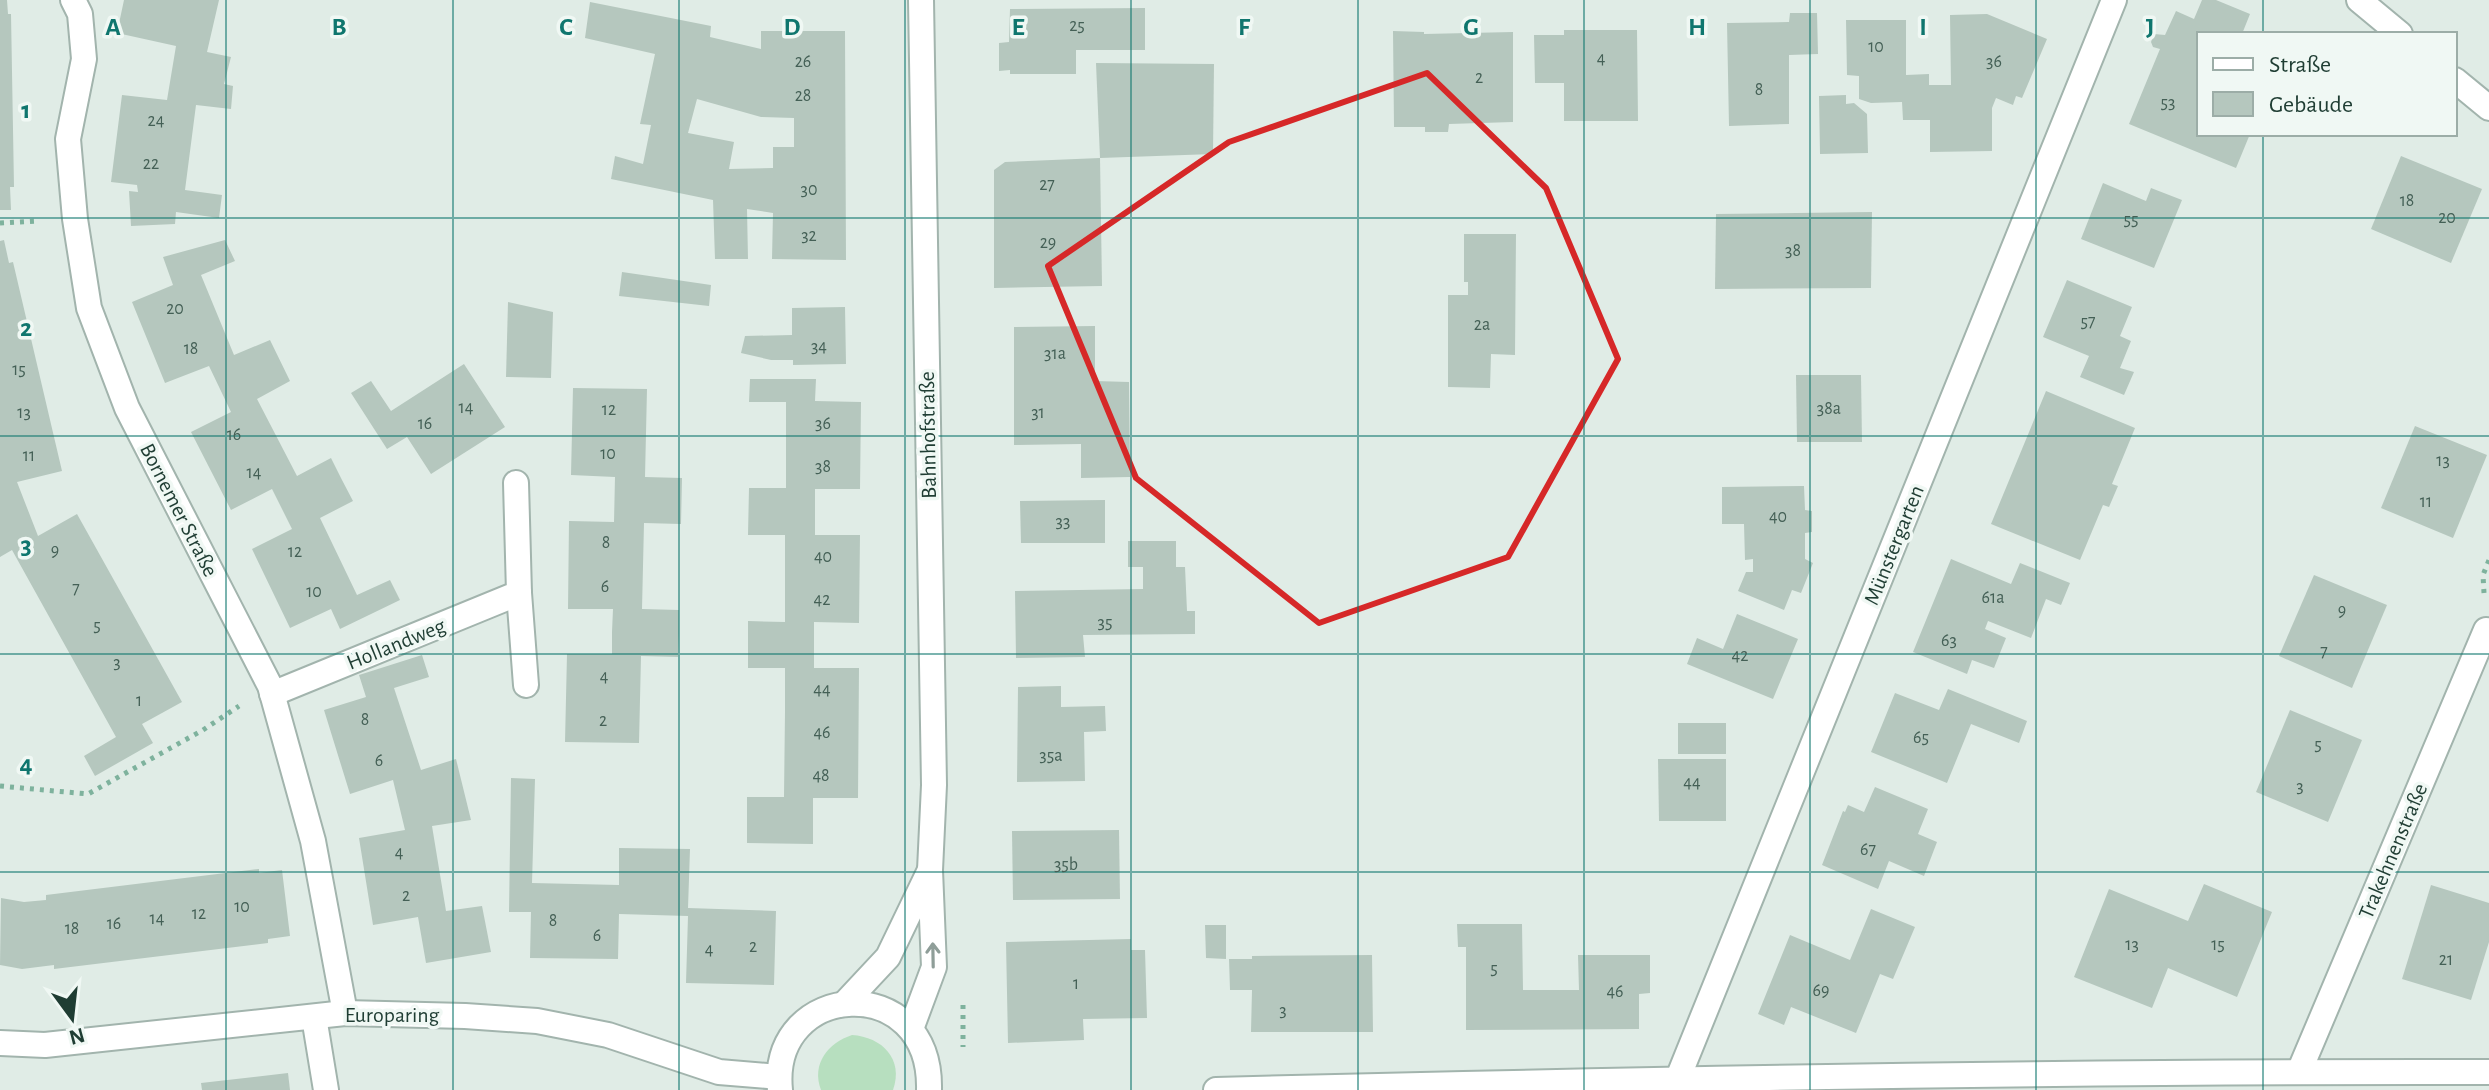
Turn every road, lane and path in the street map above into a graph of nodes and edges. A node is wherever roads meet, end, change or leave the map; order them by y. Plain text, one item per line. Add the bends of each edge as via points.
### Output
1 (73, 0) edge
2 (921, 0) edge
3 (2114, 0) edge
4 (2359, 0) edge
5 (2398, 32) edge
6 (2457, 82) edge
7 (2489, 108) edge
8 (516, 483) dead end
9 (519, 593) junction
10 (2486, 630) dead end
11 (526, 685) dead end
12 (271, 690) junction
13 (0, 786) edge
14 (930, 870) junction
15 (845, 1003) junction
16 (345, 1013) junction
17 (314, 1017) junction
18 (911, 1029) junction
19 (0, 1043) edge
20 (2299, 1072) junction
21 (2489, 1072) edge
22 (779, 1084) edge
23 (1677, 1084) edge
24 (326, 1090) edge
25 (930, 1090) edge
26 (1216, 1090) edge

1 - 12 street, Bornemer Straße via 80,14 84,59 68,139 89,308 127,408
2 - 14 street, Bahnhofstraße via 934,785
3 - 23 street, Münstergarten
4 - 5 street
6 - 7 street
8 - 9 street
9 - 11 street
9 - 12 street, Hollandweg
10 - 20 street, Trakehnenstraße
12 - 13 path via 88,794
12 - 16 street, Bornemer Straße via 313,841
14 - 15 street, Bahnhofstraße via 888,957
18 -> 14 street, Bahnhofstraße via 934,967
15 - 18 street via 893,1013
15 - 22 street, Bahnhofstraße via 806,1020 792,1036 782,1056
16 - 17 street, Europaring
16 - 22 street, Europaring via 537,1021 608,1035 719,1072
17 - 19 street, Europaring via 45,1045
17 - 24 street
18 - 25 street via 923,1047
20 - 21 street
20 - 23 street
23 - 26 street

